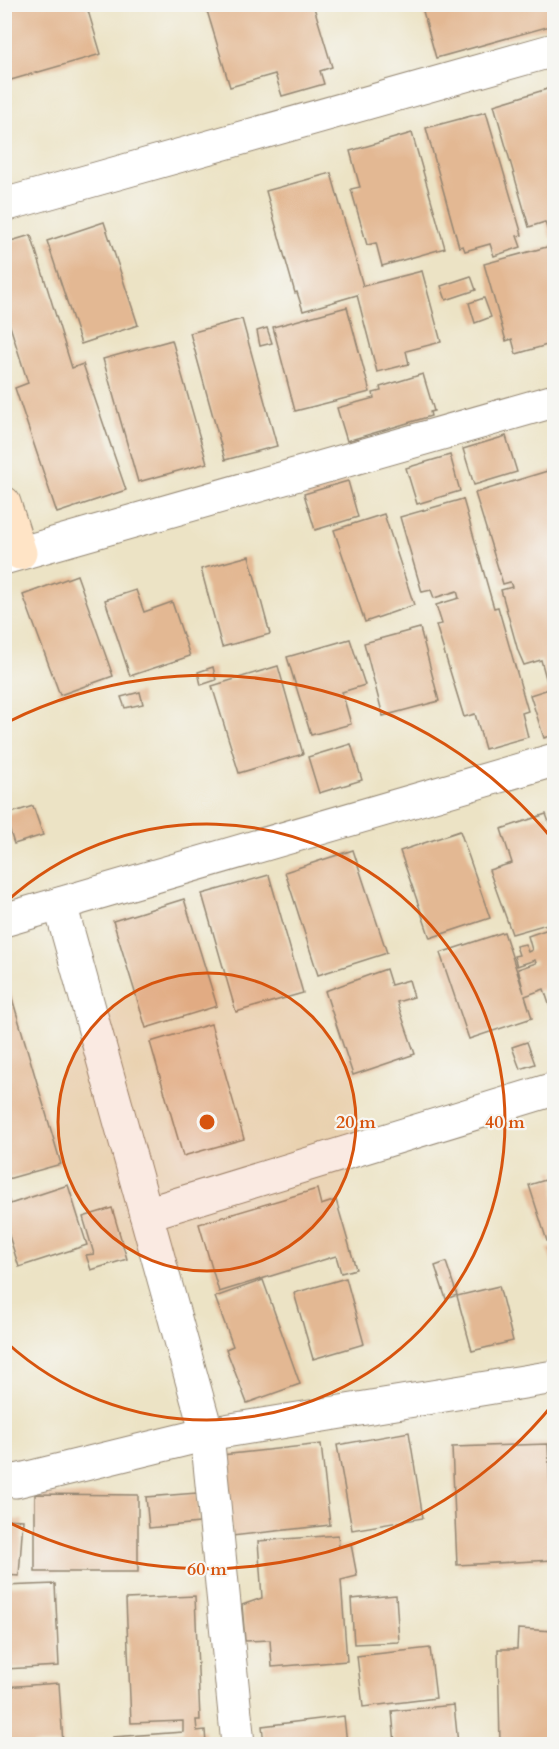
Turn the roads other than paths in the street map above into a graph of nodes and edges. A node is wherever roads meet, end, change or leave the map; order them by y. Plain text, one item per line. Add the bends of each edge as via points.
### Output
1 (555, 50) edge
2 (4, 205) edge
3 (555, 401) edge
4 (4, 503) edge
5 (12, 556) edge
6 (555, 760) edge
7 (60, 904) junction
8 (4, 920) edge
9 (555, 1089) edge
10 (146, 1214) junction
11 (555, 1377) edge
12 (207, 1434) junction
13 (4, 1480) edge
14 (238, 1744) edge

1 - 2 street
3 - 5 street
4 - 5 street
6 - 7 street
7 - 8 street
7 - 10 street
9 - 10 street
10 - 12 street
11 - 12 street
12 - 13 street via 16,1481
12 - 14 street

